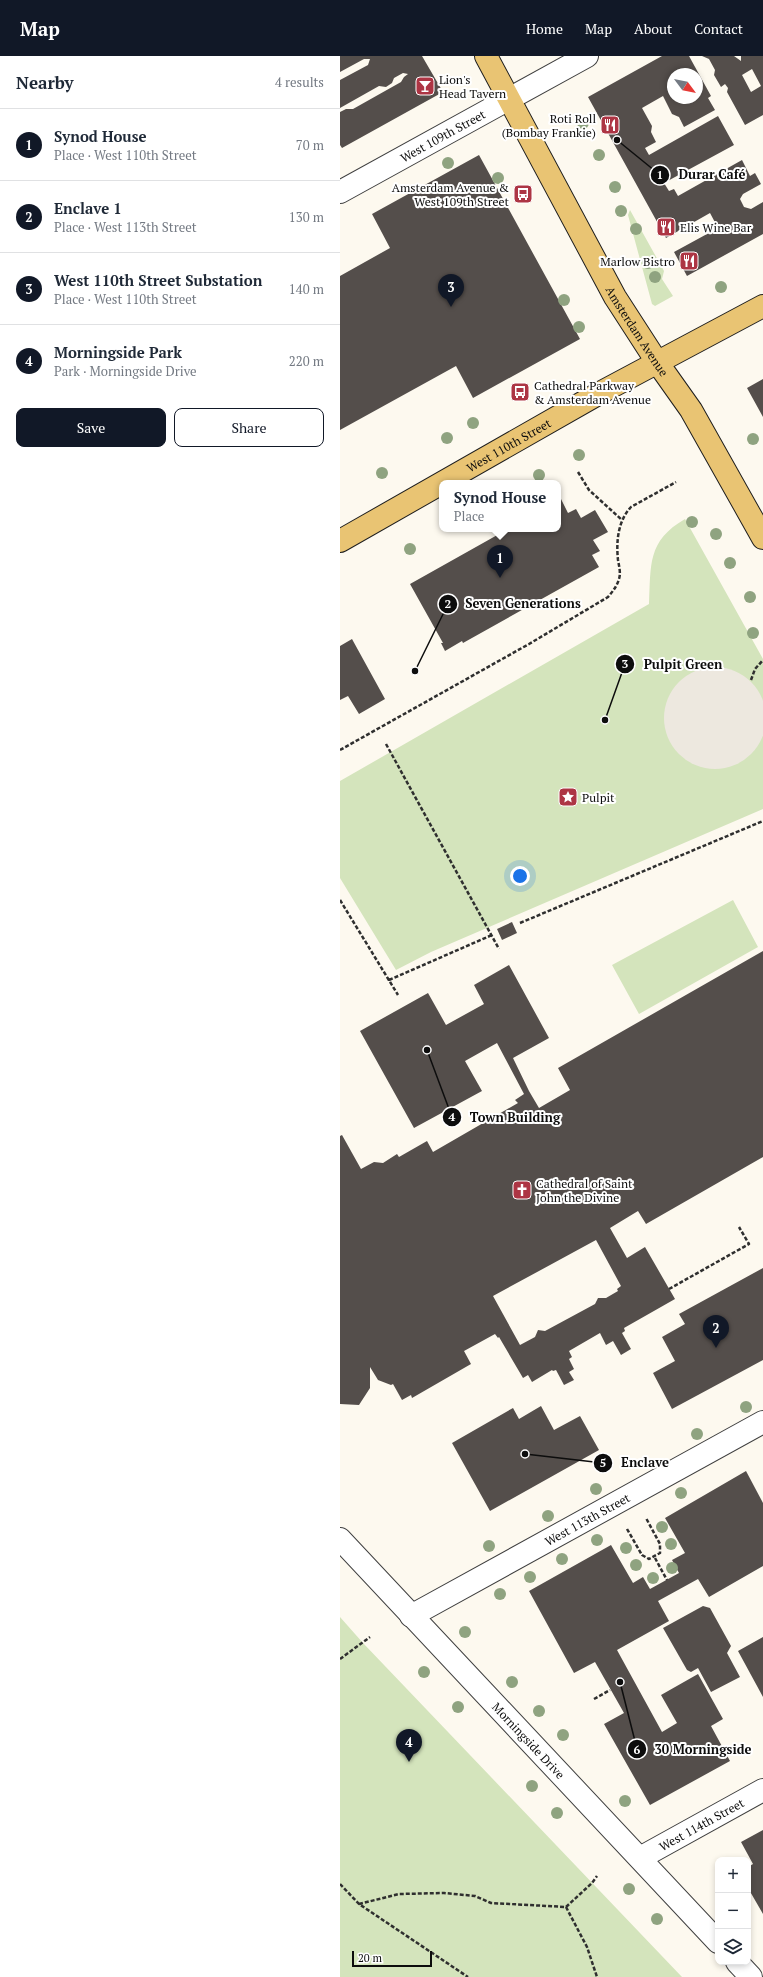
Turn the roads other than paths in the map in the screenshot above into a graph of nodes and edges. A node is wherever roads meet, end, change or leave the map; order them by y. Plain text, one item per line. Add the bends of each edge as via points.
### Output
1 (486, 56) edge
2 (588, 56) edge
3 (510, 100) junction
4 (340, 192) edge
5 (763, 306) edge
6 (657, 362) junction
7 (447, 480) edge
8 (439, 485) edge
9 (763, 538) edge
10 (340, 541) edge
11 (763, 1422) edge
12 (340, 1539) edge
13 (411, 1616) junction
14 (763, 1790) edge
15 (640, 1858) junction
16 (715, 1939) edge
17 (740, 1965) edge
18 (751, 1977) edge

1 - 3 main road, Amsterdam Avenue
2 - 3 street, West 109th Street
3 - 4 street, West 109th Street
3 - 6 main road, Amsterdam Avenue via 615,297
5 - 6 main road, West 110th Street
6 - 7 main road, West 110th Street
6 - 9 main road, Amsterdam Avenue via 691,410
8 - 10 main road, West 110th Street
11 - 13 street, West 113th Street
12 - 13 street, Morningside Drive
13 - 15 street, Morningside Drive
14 - 15 street, West 114th Street
15 - 16 street, Morningside Drive
17 - 18 street

